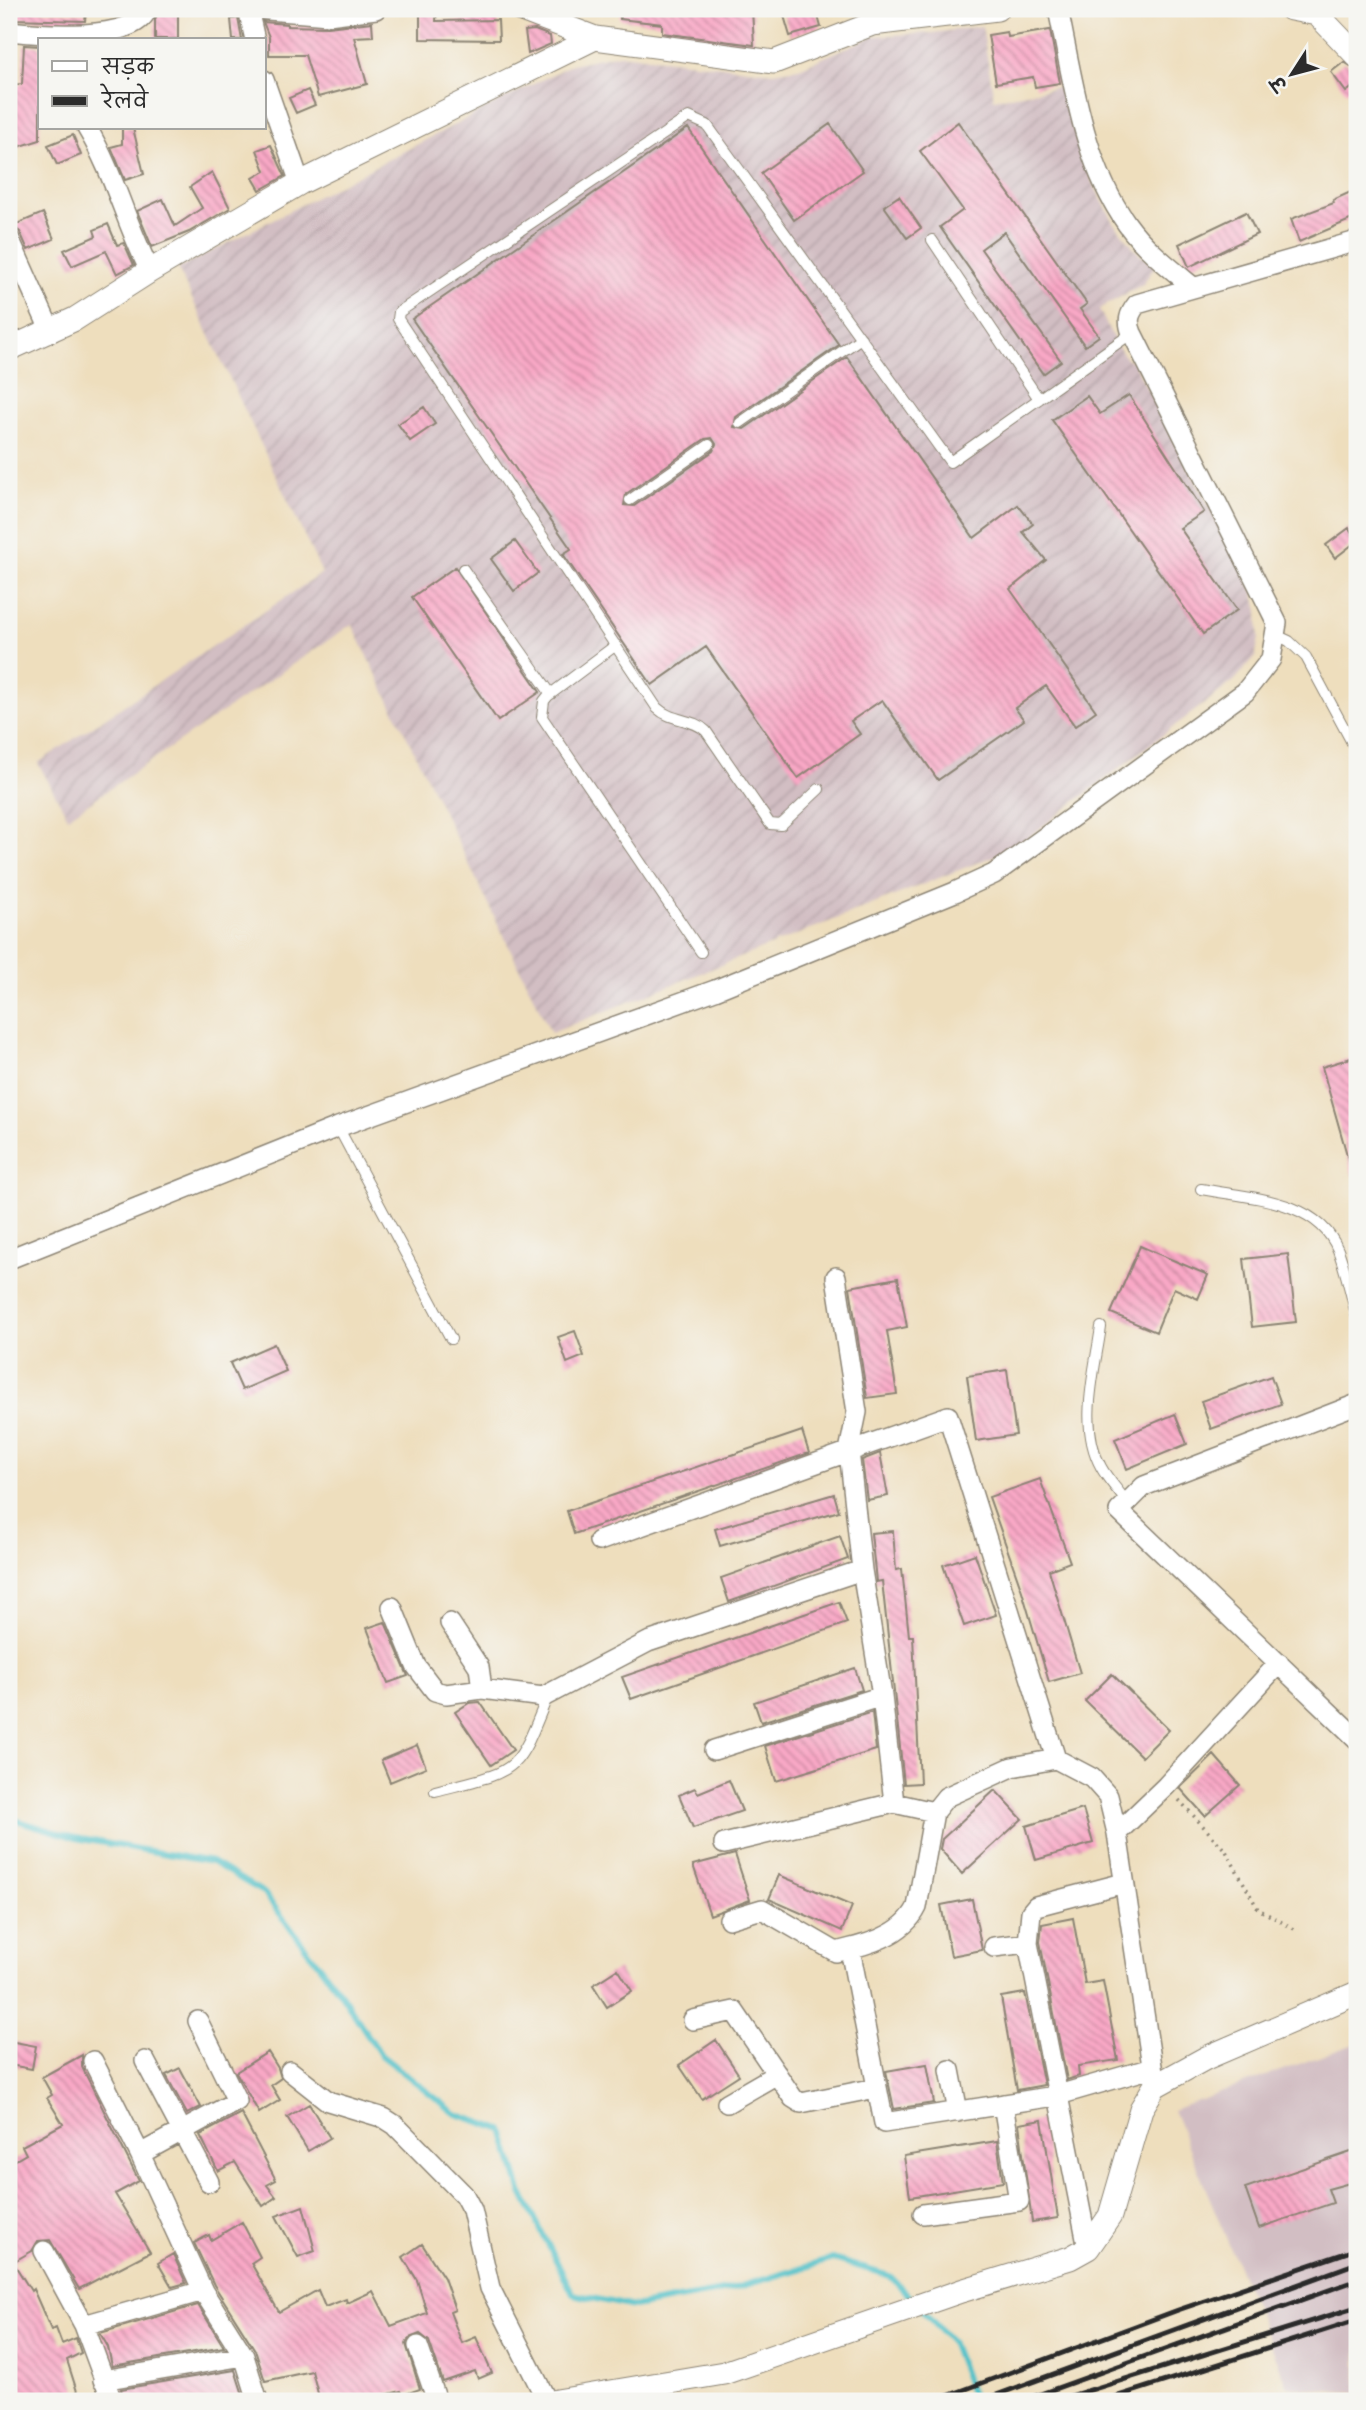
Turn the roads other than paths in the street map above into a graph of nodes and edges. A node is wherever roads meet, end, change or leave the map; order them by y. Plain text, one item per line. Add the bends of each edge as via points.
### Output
1 (147, 9) edge
2 (248, 9) edge
3 (256, 9) edge
4 (376, 9) edge
5 (519, 9) edge
6 (997, 9) edge
7 (1058, 9) edge
8 (1291, 9) edge
9 (1316, 11) edge
10 (9, 31) edge
11 (61, 38) edge
12 (255, 38) edge
13 (595, 38) junction
14 (1357, 56) edge
15 (266, 86) edge
16 (88, 130) edge
17 (300, 184) junction
18 (9, 238) edge
19 (932, 240) dead end
20 (1357, 241) edge
21 (150, 271) junction
22 (1193, 287) junction
23 (51, 331) junction
24 (1132, 333) junction
25 (861, 338) junction
26 (9, 349) edge
27 (1039, 399) junction
28 (740, 423) dead end
29 (709, 444) dead end
30 (630, 499) dead end
31 (463, 569) dead end
32 (1276, 635) junction
33 (616, 645) junction
34 (551, 694) junction
35 (1357, 752) edge
36 (818, 789) dead end
37 (701, 952) dead end
38 (338, 1127) junction
39 (1201, 1189) dead end
40 (9, 1259) edge
41 (836, 1277) dead end
42 (1357, 1318) edge
43 (1101, 1327) dead end
44 (451, 1339) dead end
45 (1357, 1404) edge
46 (849, 1451) junction
47 (1127, 1503) junction
48 (598, 1541) dead end
49 (862, 1570) junction
50 (392, 1607) dead end
51 (450, 1623) dead end
52 (1279, 1663) junction
53 (482, 1689) junction
54 (548, 1694) junction
55 (882, 1696) junction
56 (1357, 1738) edge
57 (714, 1750) dead end
58 (1056, 1759) junction
59 (435, 1791) dead end
60 (894, 1803) junction
61 (934, 1812) junction
62 (1117, 1833) junction
63 (724, 1844) dead end
64 (1124, 1883) junction
65 (729, 1919) dead end
66 (1028, 1943) junction
67 (993, 1947) dead end
68 (850, 1949) junction
69 (1357, 1993) edge
70 (693, 2020) dead end
71 (198, 2021) dead end
72 (145, 2060) dead end
73 (93, 2061) dead end
74 (950, 2070) dead end
75 (290, 2071) dead end
76 (777, 2074) junction
77 (1153, 2077) junction
78 (876, 2088) junction
79 (1055, 2095) junction
80 (727, 2103) dead end
81 (1003, 2104) junction
82 (958, 2112) junction
83 (182, 2133) junction
84 (141, 2154) junction
85 (209, 2182) dead end
86 (923, 2214) dead end
87 (1088, 2248) junction
88 (44, 2251) dead end
89 (203, 2291) junction
90 (83, 2325) junction
91 (418, 2346) dead end
92 (244, 2356) junction
93 (103, 2380) junction
94 (112, 2401) edge
95 (258, 2401) edge
96 (437, 2401) edge
97 (547, 2401) edge
98 (557, 2401) edge

1 - 11 street via 138,20
2 - 12 street
3 - 4 street via 328,15
5 - 13 street
6 - 13 street via 872,24 774,62
7 - 22 street via 1077,103 1103,180 1127,223 1159,259
8 - 9 street
9 - 14 street
10 - 11 street
13 - 17 street
15 - 17 street
16 - 21 street via 110,170 126,223
17 - 21 street
18 - 23 street
19 - 27 lane
20 - 22 street
21 - 23 street
22 - 24 street via 1137,304 1130,312
23 - 26 street
24 - 27 lane
24 - 32 street via 1277,623
25 - 27 lane via 950,462
25 - 28 lane
25 - 33 lane via 706,125 689,117 399,312 398,319
29 - 30 lane
31 - 34 lane
32 - 35 lane via 1306,657
32 - 38 street via 1271,659 1245,692 994,874 715,990
33 - 34 lane
33 - 36 lane via 657,708 672,719 706,731 770,824 781,825
34 - 37 lane via 544,701 542,717
38 - 40 street
38 - 44 lane
39 - 42 lane via 1280,1204 1320,1224 1337,1248
41 - 46 street via 857,1412
43 - 47 lane via 1089,1417 1092,1443 1100,1467
45 - 47 street via 1144,1486
46 - 48 street
46 - 49 street
46 - 58 street via 948,1416
47 - 52 street via 1119,1511
49 - 54 street via 648,1642
49 - 55 street
50 - 53 street via 416,1666 435,1690 446,1694
51 - 53 street via 479,1667
52 - 56 street
52 - 62 street
53 - 54 street
54 - 59 lane via 525,1752 515,1765 502,1774
55 - 57 street
55 - 60 street
58 - 61 street via 1012,1767 946,1797
58 - 62 street via 1092,1778 1108,1796
60 - 61 street
60 - 63 street
61 - 68 street via 911,1920
62 - 64 street
64 - 66 street via 1036,1906 1031,1912
64 - 77 street
65 - 68 street via 762,1909 836,1952
66 - 67 street
66 - 79 street
68 - 78 street
69 - 77 street
70 - 76 street via 734,2011
71 - 83 street via 237,2101
72 - 83 street
73 - 84 street
74 - 82 street
75 - 97 street via 328,2101 395,2125 464,2195 477,2224 490,2288
76 - 78 street via 801,2103
76 - 80 street
77 - 79 street
77 - 87 street via 1110,2216
78 - 82 street via 884,2123
79 - 81 street
79 - 87 street
81 - 82 street
81 - 86 street via 1019,2201
83 - 84 street
83 - 85 street
84 - 89 street
87 - 98 street via 1070,2258 724,2373
88 - 90 street
89 - 90 street
89 - 92 street
90 - 93 street
91 - 96 street
92 - 93 street
92 - 95 street
93 - 94 street

